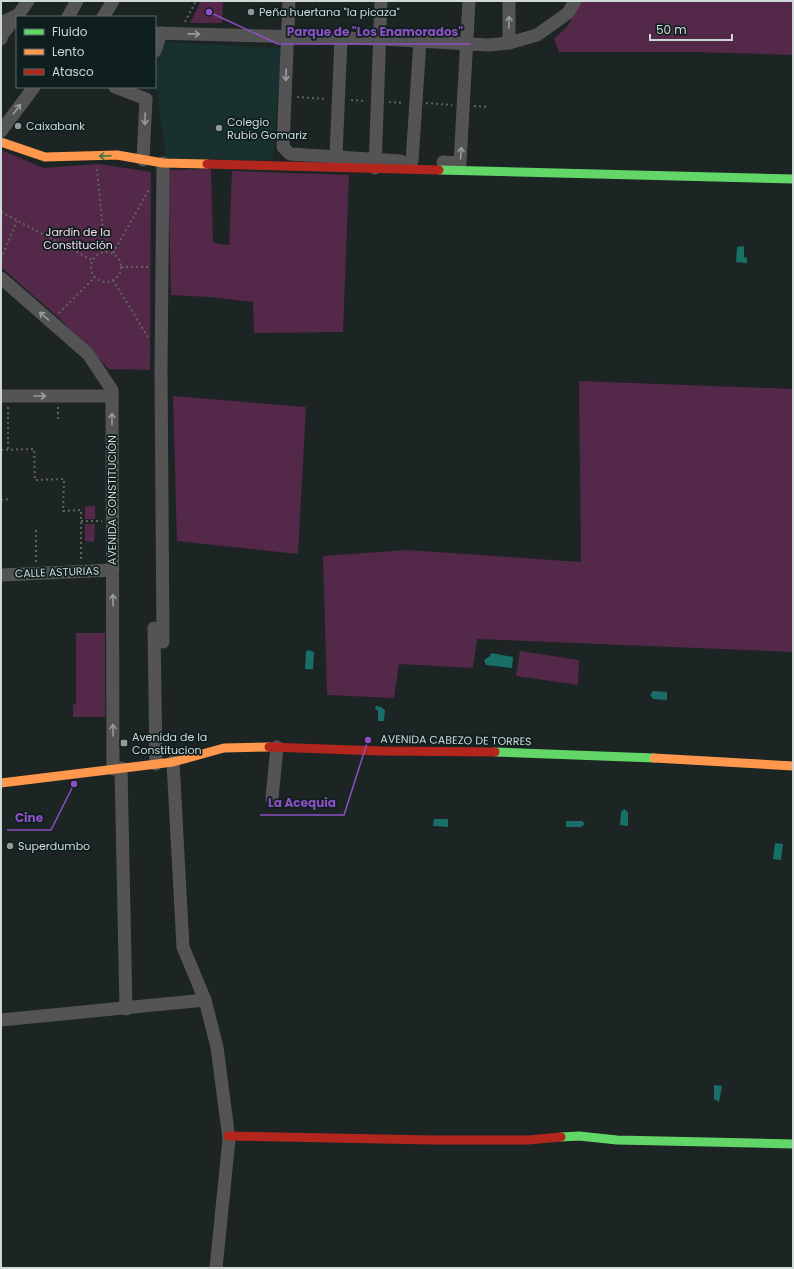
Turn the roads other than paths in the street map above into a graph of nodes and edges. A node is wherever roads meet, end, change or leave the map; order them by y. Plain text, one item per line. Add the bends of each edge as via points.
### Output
1 (28, 1) edge
2 (77, 1) edge
3 (113, 1) edge
4 (289, 1) edge
5 (381, 1) edge
6 (468, 1) edge
7 (509, 1) edge
8 (575, 1) edge
9 (18, 15) joint
10 (69, 16) edge
11 (104, 16) edge
12 (16, 18) edge
13 (1, 23) edge
14 (158, 33) edge
15 (288, 36) junction
16 (341, 38) junction
17 (1, 39) edge
18 (380, 39) junction
19 (420, 41) junction
20 (509, 43) junction
21 (467, 44) junction
22 (156, 45) edge
23 (33, 88) edge
24 (120, 88) edge
25 (142, 92) edge
26 (1, 131) edge
27 (1, 142) edge
28 (336, 156) junction
29 (143, 160) junction
30 (412, 161) junction
31 (163, 163) junction
32 (375, 163) junction
33 (793, 179) edge
34 (1, 278) edge
35 (4, 396) edge
36 (112, 396) junction
37 (154, 398) dead end
38 (113, 570) junction
39 (1, 575) edge
40 (163, 642) dead end
41 (277, 747) junction
42 (173, 762) junction
43 (156, 764) junction
44 (793, 766) edge
45 (117, 768) junction
46 (1, 783) edge
47 (272, 798) dead end
48 (205, 1000) junction
49 (126, 1008) junction
50 (1, 1020) edge
51 (228, 1136) junction
52 (793, 1144) edge
53 (216, 1268) edge

1 - 9 street
2 - 10 street
3 - 11 street
4 - 15 street
5 - 18 street
6 - 21 street
20 -> 7 street
8 - 20 street via 568,13 536,35
9 - 13 street
12 - 17 street
14 -> 15 street
14 - 22 street
15 - 16 street
15 -> 28 street via 282,147 290,154
16 - 18 street
16 - 28 street
18 - 19 street
18 - 32 street
19 - 21 street
19 - 30 street
20 - 21 street
30 -> 21 street via 460,162
26 -> 23 street
24 - 25 street
25 -> 29 street via 146,99
29 -> 27 street via 117,155 45,158
28 - 32 street
29 - 31 street
30 - 32 street
31 - 32 street
31 - 40 street
32 - 33 street
36 -> 34 street, AVENIDA CONSTITUCIÓN via 112,390 88,354
35 -> 36 street
38 -> 36 street, AVENIDA CONSTITUCIÓN
37 - 43 street
38 - 39 street, CALLE ASTURIAS
45 -> 38 street, AVENIDA CONSTITUCIÓN
41 - 42 street, AVENIDA CABEZO DE TORRES via 224,748
41 - 44 street, AVENIDA CABEZO DE TORRES via 663,758
41 - 47 street
42 - 43 street, AVENIDA CABEZO DE TORRES
42 - 48 street via 183,947
43 - 45 street, AVENIDA CABEZO DE TORRES
45 - 46 street, AVENIDA CABEZO DE TORRES
45 - 49 street, AVENIDA CONSTITUCIÓN
48 - 49 street
48 - 51 street via 217,1047
49 - 50 street
51 - 52 street via 528,1140 579,1136 617,1140
51 - 53 street

